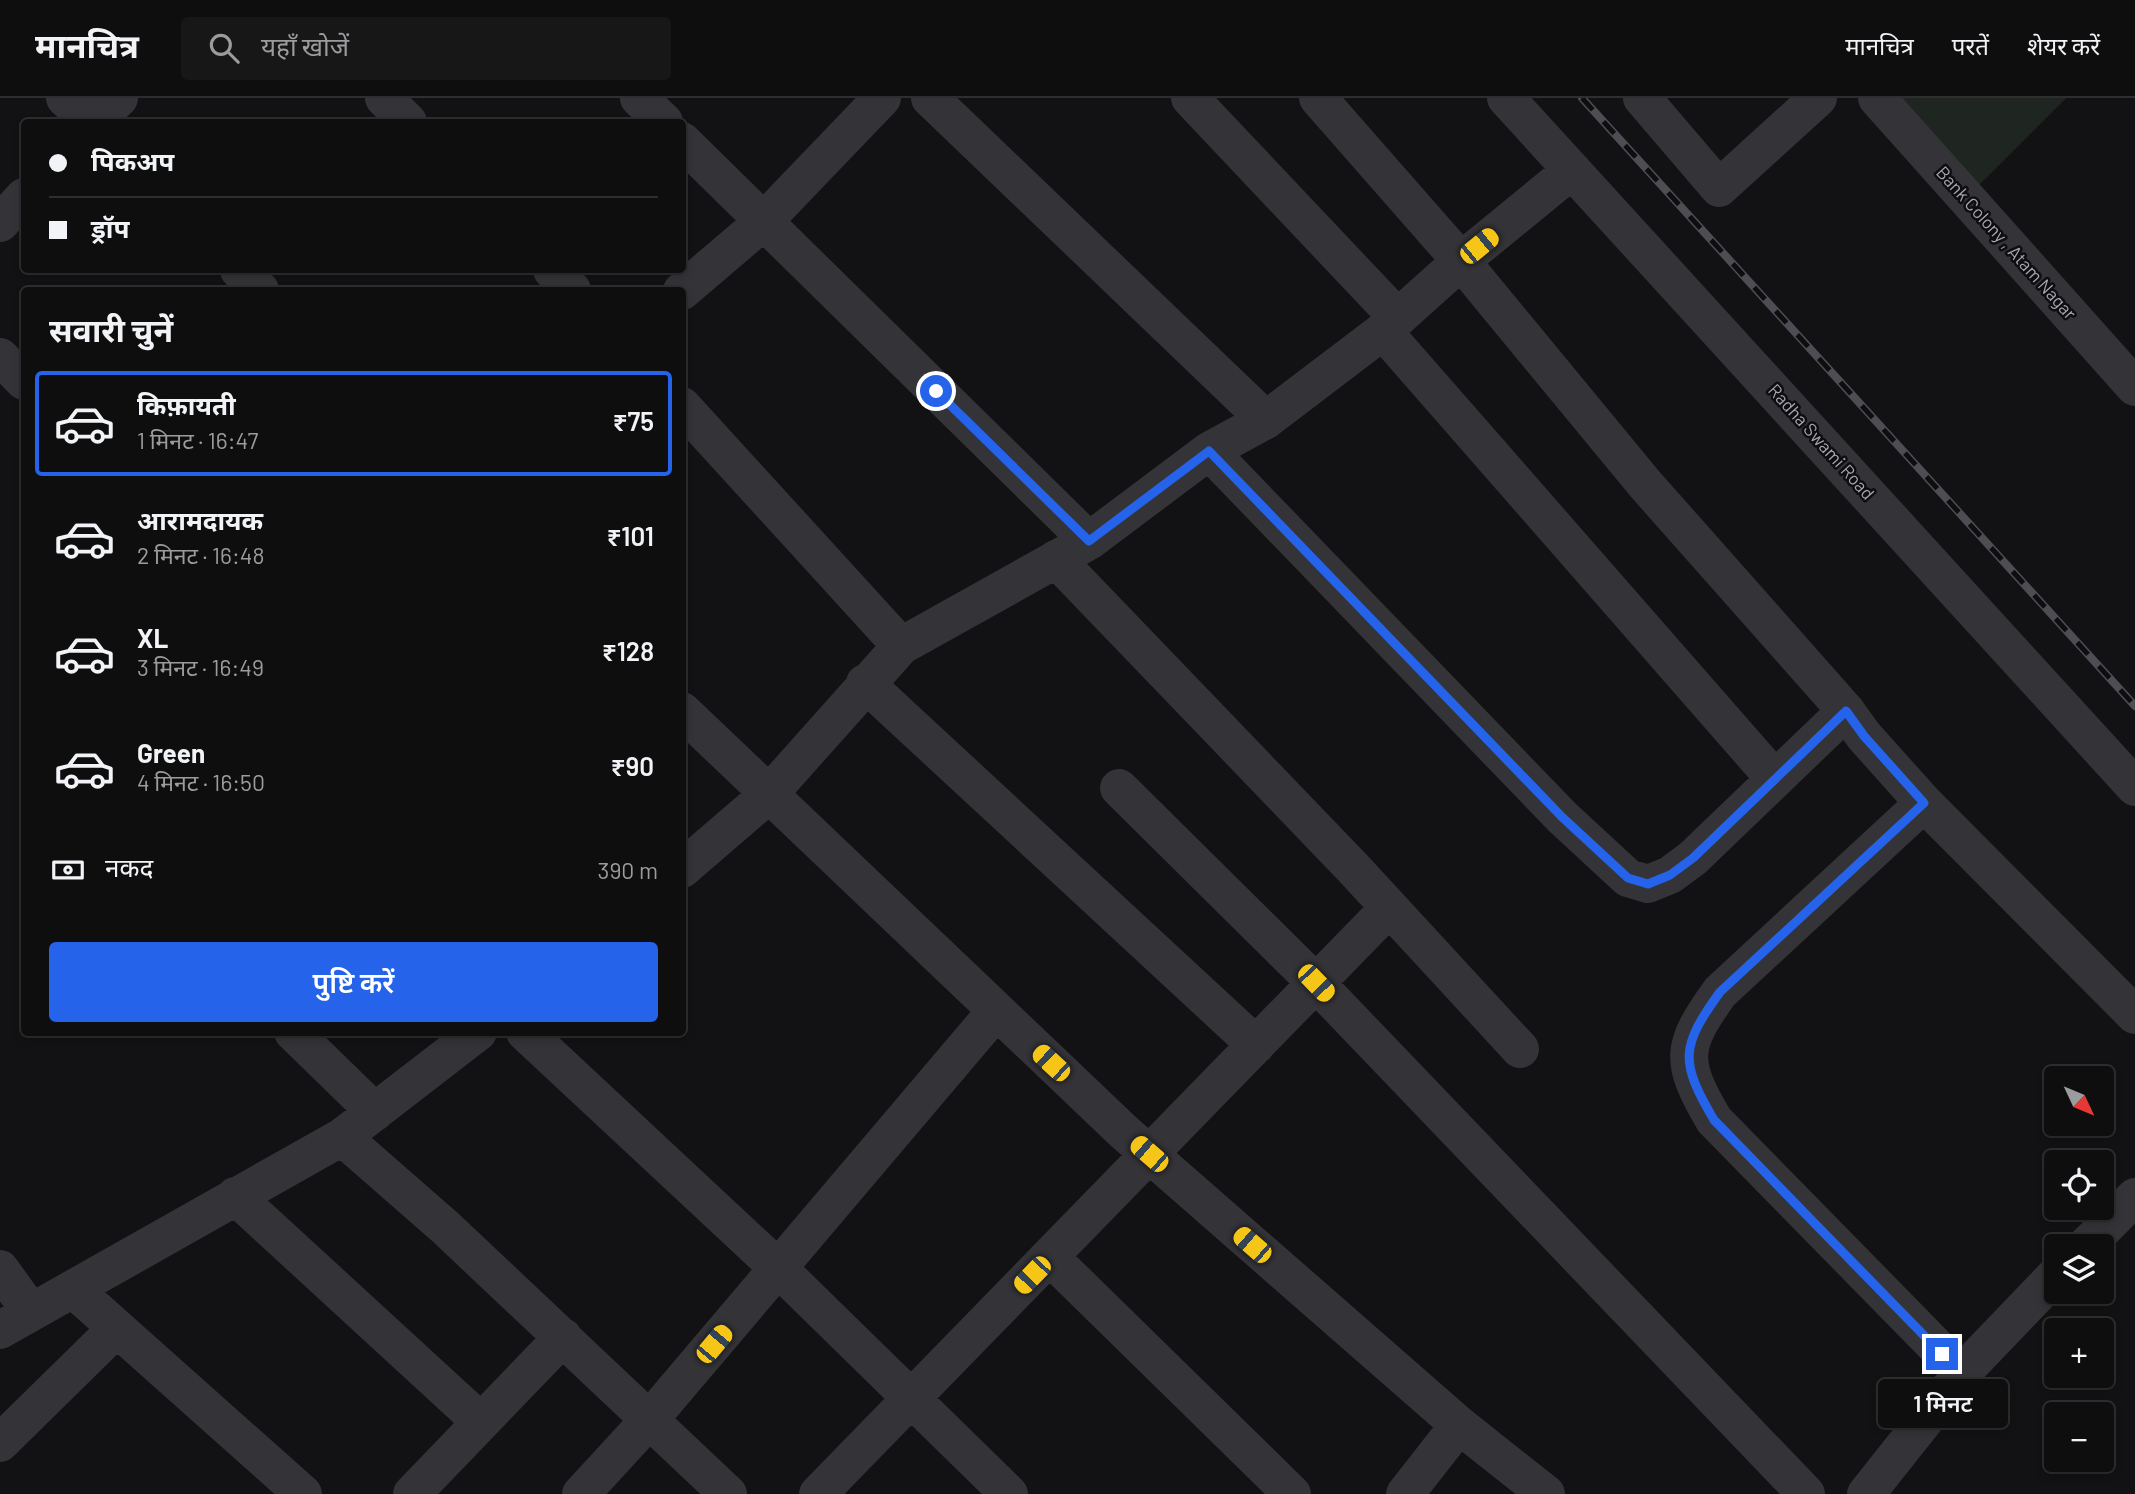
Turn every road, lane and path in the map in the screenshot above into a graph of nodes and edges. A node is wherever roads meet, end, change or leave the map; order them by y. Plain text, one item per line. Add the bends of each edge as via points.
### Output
1 (65, 98) edge
2 (119, 98) edge
3 (384, 98) edge
4 (639, 98) edge
5 (882, 98) edge
6 (930, 98) edge
7 (1190, 98) edge
8 (1318, 98) edge
9 (1506, 98) edge
10 (1642, 98) edge
11 (1818, 98) edge
12 (1877, 98) edge
13 (89, 119) edge
14 (95, 119) edge
15 (405, 119) edge
16 (661, 119) edge
17 (686, 145) edge
18 (1572, 170) junction
19 (763, 222) junction
20 (1461, 261) junction
21 (242, 273) edge
22 (555, 273) edge
23 (257, 287) edge
24 (569, 287) edge
25 (686, 288) edge
26 (1390, 324) junction
27 (0, 357) edge
28 (21, 378) edge
29 (2135, 387) edge
30 (686, 410) edge
31 (1266, 420) junction
32 (1209, 451) junction
33 (1089, 541) junction
34 (1056, 559) junction
35 (901, 646) junction
36 (865, 683) junction
37 (1846, 711) junction
38 (686, 715) edge
39 (1774, 778) junction
40 (2135, 787) edge
41 (1119, 788) dead end
42 (768, 795) junction
43 (1924, 803) junction
44 (686, 866) edge
45 (1388, 909) junction
46 (1316, 983) junction
47 (996, 1011) junction
48 (2135, 1015) edge
49 (297, 1036) edge
50 (473, 1036) edge
51 (529, 1036) edge
52 (1256, 1045) junction
53 (1520, 1049) dead end
54 (374, 1112) junction
55 (342, 1136) junction
56 (1149, 1154) junction
57 (235, 1196) junction
58 (2135, 1197) edge
59 (2098, 1234) edge
60 (1050, 1257) junction
61 (778, 1268) junction
62 (0, 1269) edge
63 (2044, 1288) edge
64 (73, 1289) junction
65 (15, 1321) edge
66 (117, 1328) junction
67 (563, 1337) junction
68 (1962, 1373) junction
69 (911, 1400) junction
70 (650, 1419) junction
71 (481, 1422) junction
72 (1459, 1425) junction
73 (0, 1443) edge
74 (303, 1494) edge
75 (412, 1494) edge
76 (581, 1494) edge
77 (728, 1494) edge
78 (818, 1494) edge
79 (1009, 1494) edge
80 (1292, 1494) edge
81 (1405, 1494) edge
82 (1546, 1494) edge
83 (1806, 1494) edge
84 (1866, 1494) edge

1 - 13 street
2 - 14 street
3 - 15 street
4 - 16 street
5 - 19 street
6 - 31 street
7 - 26 street
8 - 20 street
9 - 18 street, Radha Swami Road
10 - 11 street via 1719,188
12 - 29 street, Bank Colony , Atam Nagar
17 - 19 street
18 - 20 street
18 - 40 street, Radha Swami Road
19 - 25 street
19 - 33 street
20 - 26 street
20 - 37 street via 1645,484
21 - 23 street
22 - 24 street
26 - 31 street
26 - 39 street
27 - 28 street
30 - 35 street
31 - 32 street
32 - 33 street
32 - 39 street via 1562,817 1628,878 1648,884 1670,875
33 - 34 street
34 - 35 street
34 - 45 street
35 - 36 street
36 - 42 street
36 - 52 street
37 - 39 street
37 - 43 street
38 - 42 street
41 - 46 street
42 - 44 street
42 - 47 street
43 - 48 street
43 - 68 street via 1720,992 1688,1045 1689,1068 1714,1120
45 - 46 street
45 - 53 street
46 - 52 street
46 - 83 street
47 - 56 street
47 - 61 street
49 - 54 street
50 - 54 street
51 - 61 street
52 - 56 street
54 - 55 street
55 - 57 street
55 - 67 street
56 - 60 street
56 - 72 street
57 - 64 street
57 - 71 street
58 - 59 street
60 - 69 street
60 - 80 street
61 - 69 street
61 - 70 street
62 - 65 street
63 - 68 street
64 - 65 street
64 - 66 street
66 - 73 street
66 - 74 street
67 - 70 street
67 - 71 street
68 - 84 street
69 - 78 street
69 - 79 street
70 - 76 street
70 - 77 street
71 - 75 street
72 - 81 street
72 - 82 street

